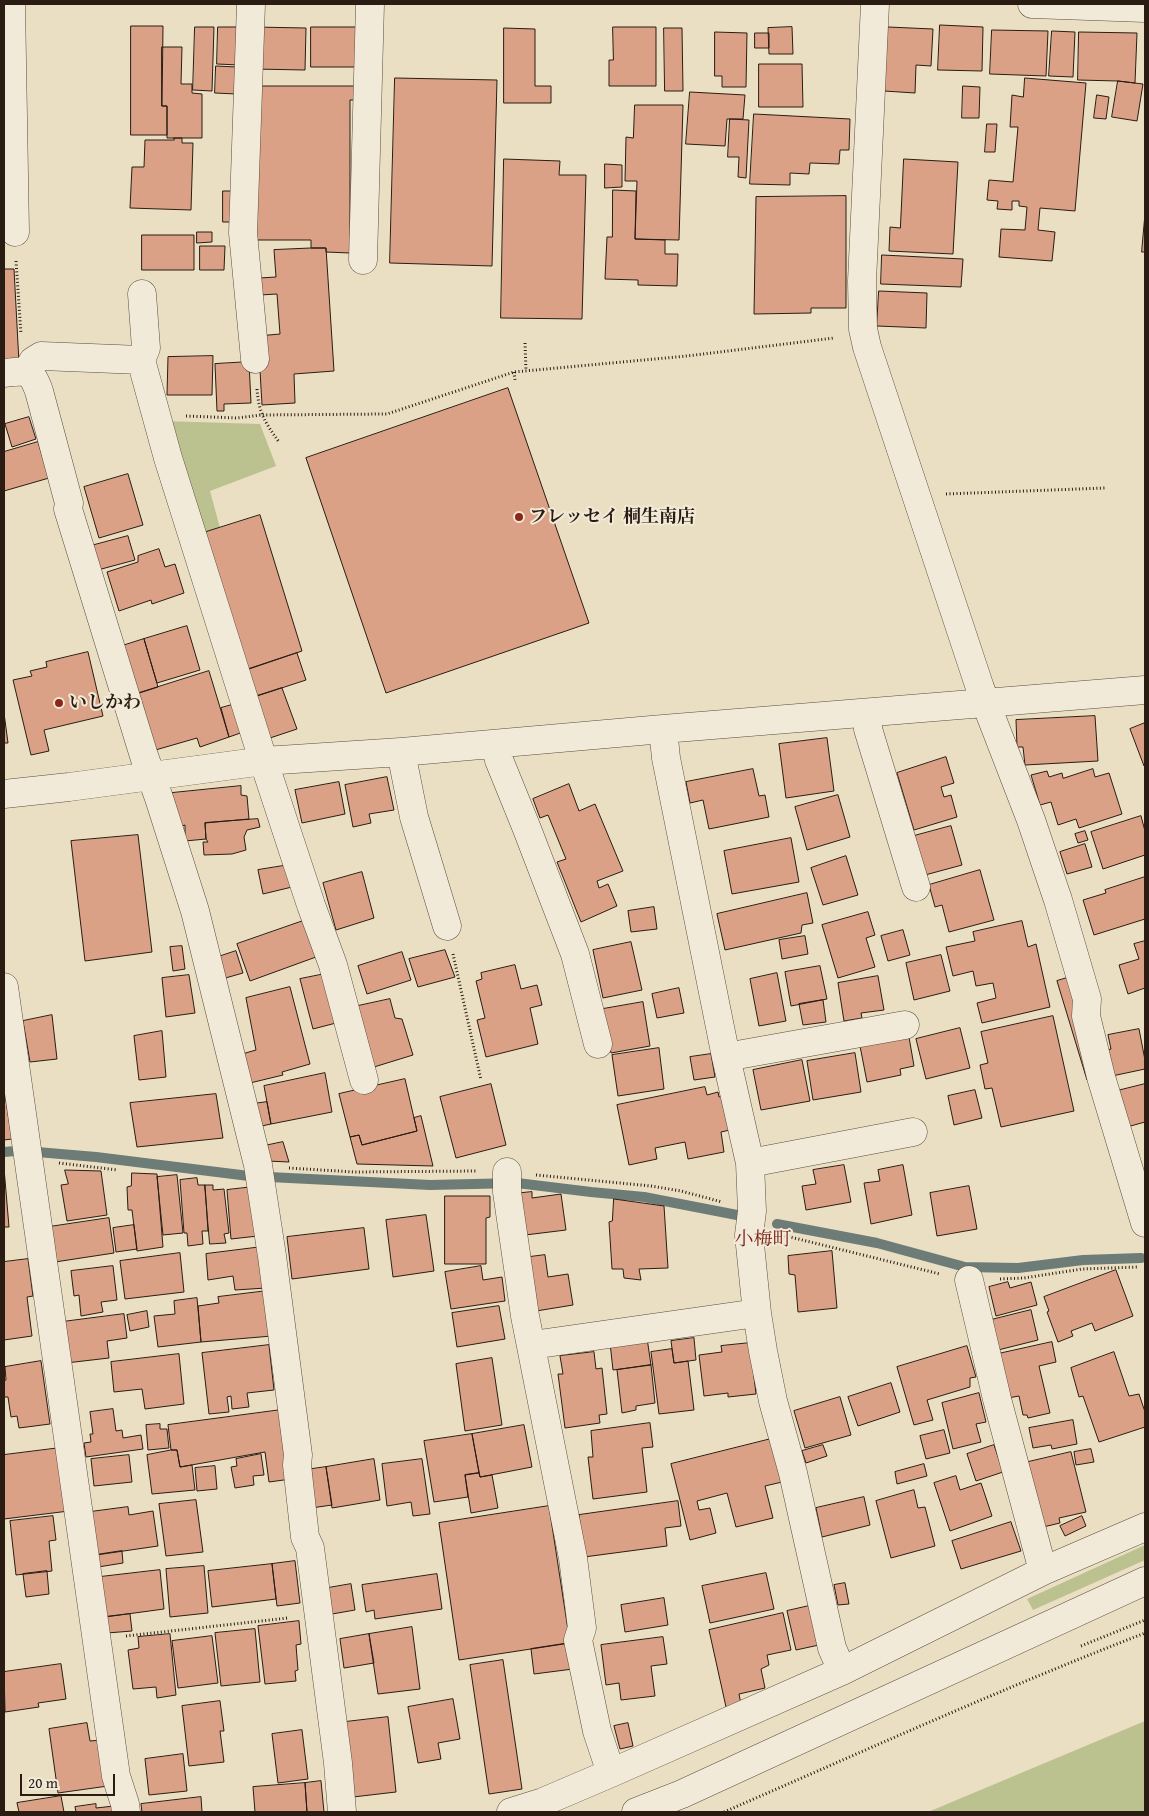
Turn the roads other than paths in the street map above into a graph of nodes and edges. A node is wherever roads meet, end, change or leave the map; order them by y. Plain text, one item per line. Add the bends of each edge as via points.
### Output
1 (11, 4) edge
2 (251, 4) edge
3 (370, 4) edge
4 (875, 4) edge
5 (1032, 4) edge
6 (1145, 8) edge
7 (14, 232) road end
8 (362, 260) dead end
9 (142, 294) dead end
10 (255, 359) road end
11 (142, 360) junction
12 (15, 372) edge
13 (1145, 690) edge
14 (987, 703) junction
15 (868, 713) junction
16 (663, 729) junction
17 (496, 744) junction
18 (401, 752) junction
19 (264, 761) junction
20 (150, 776) junction
21 (4, 794) edge
22 (916, 887) dead end
23 (447, 926) road end
24 (4, 987) edge
25 (905, 1025) dead end
26 (598, 1044) dead end
27 (726, 1057) junction
28 (364, 1080) dead end
29 (913, 1132) dead end
30 (750, 1163) junction
31 (507, 1182) dead end
32 (1145, 1224) edge
33 (969, 1280) road end
34 (757, 1312) junction
35 (532, 1345) junction
36 (1145, 1527) edge
37 (1043, 1571) junction
38 (1145, 1581) edge
39 (842, 1672) junction
40 (611, 1772) junction
41 (126, 1808) edge
42 (342, 1812) edge
43 (511, 1812) edge
44 (636, 1812) edge

1 - 7 street
2 - 10 street via 243,233
3 - 8 street
4 - 14 street via 862,281 864,334
5 - 6 street
9 - 11 street via 146,338
11 - 12 street via 41,356
11 - 19 street via 155,412
12 - 20 street via 33,376 39,391 69,503 68,510
13 - 14 street
14 - 15 street
14 - 32 street via 1049,873 1087,999 1086,1016 1101,1077
15 - 16 street
15 - 22 street via 868,729
16 - 17 street
16 - 27 street
17 - 18 street
17 - 26 street via 499,760 575,954
18 - 19 street
18 - 23 street via 414,817
19 - 20 street
19 - 28 street via 333,964
20 - 21 street
20 - 42 street via 194,911 261,1180
24 - 41 street via 37,1154 50,1317 116,1776
25 - 27 street
27 - 30 street
29 - 30 street
30 - 34 street via 750,1235
31 - 35 street via 525,1316
33 - 37 street
34 - 35 street
34 - 39 street via 773,1401 793,1473 832,1648
35 - 40 street via 573,1558 582,1628 578,1640 595,1722
36 - 37 street
37 - 39 street
38 - 44 street via 682,1794
39 - 40 street
40 - 43 street via 543,1802

